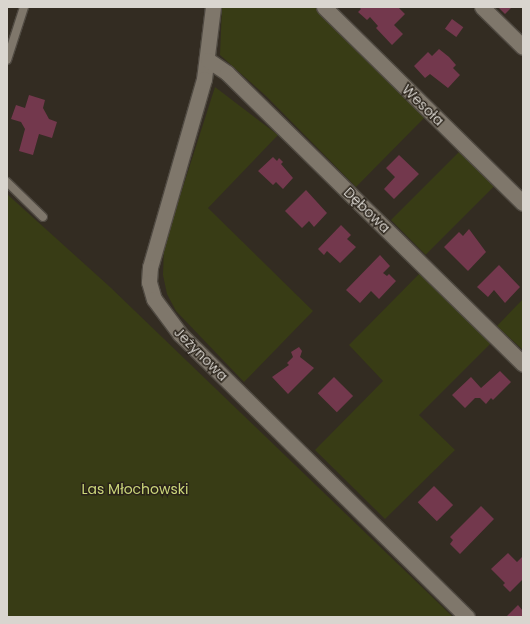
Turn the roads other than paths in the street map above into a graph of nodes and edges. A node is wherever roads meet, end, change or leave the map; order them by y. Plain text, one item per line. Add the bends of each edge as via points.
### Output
1 (24, 7) edge
2 (212, 7) edge
3 (324, 7) edge
4 (482, 7) edge
5 (523, 47) edge
6 (7, 60) edge
7 (208, 60) junction
8 (7, 182) edge
9 (523, 203) edge
10 (43, 217) dead end
11 (523, 364) edge
12 (467, 617) edge

1 - 6 lane
2 - 7 street, Jeżynowa
3 - 9 street, Wesoła
4 - 5 street
7 - 11 street, Dębowa via 227,73
7 - 12 street, Jeżynowa via 150,267 149,282 154,299 180,334
8 - 10 lane

